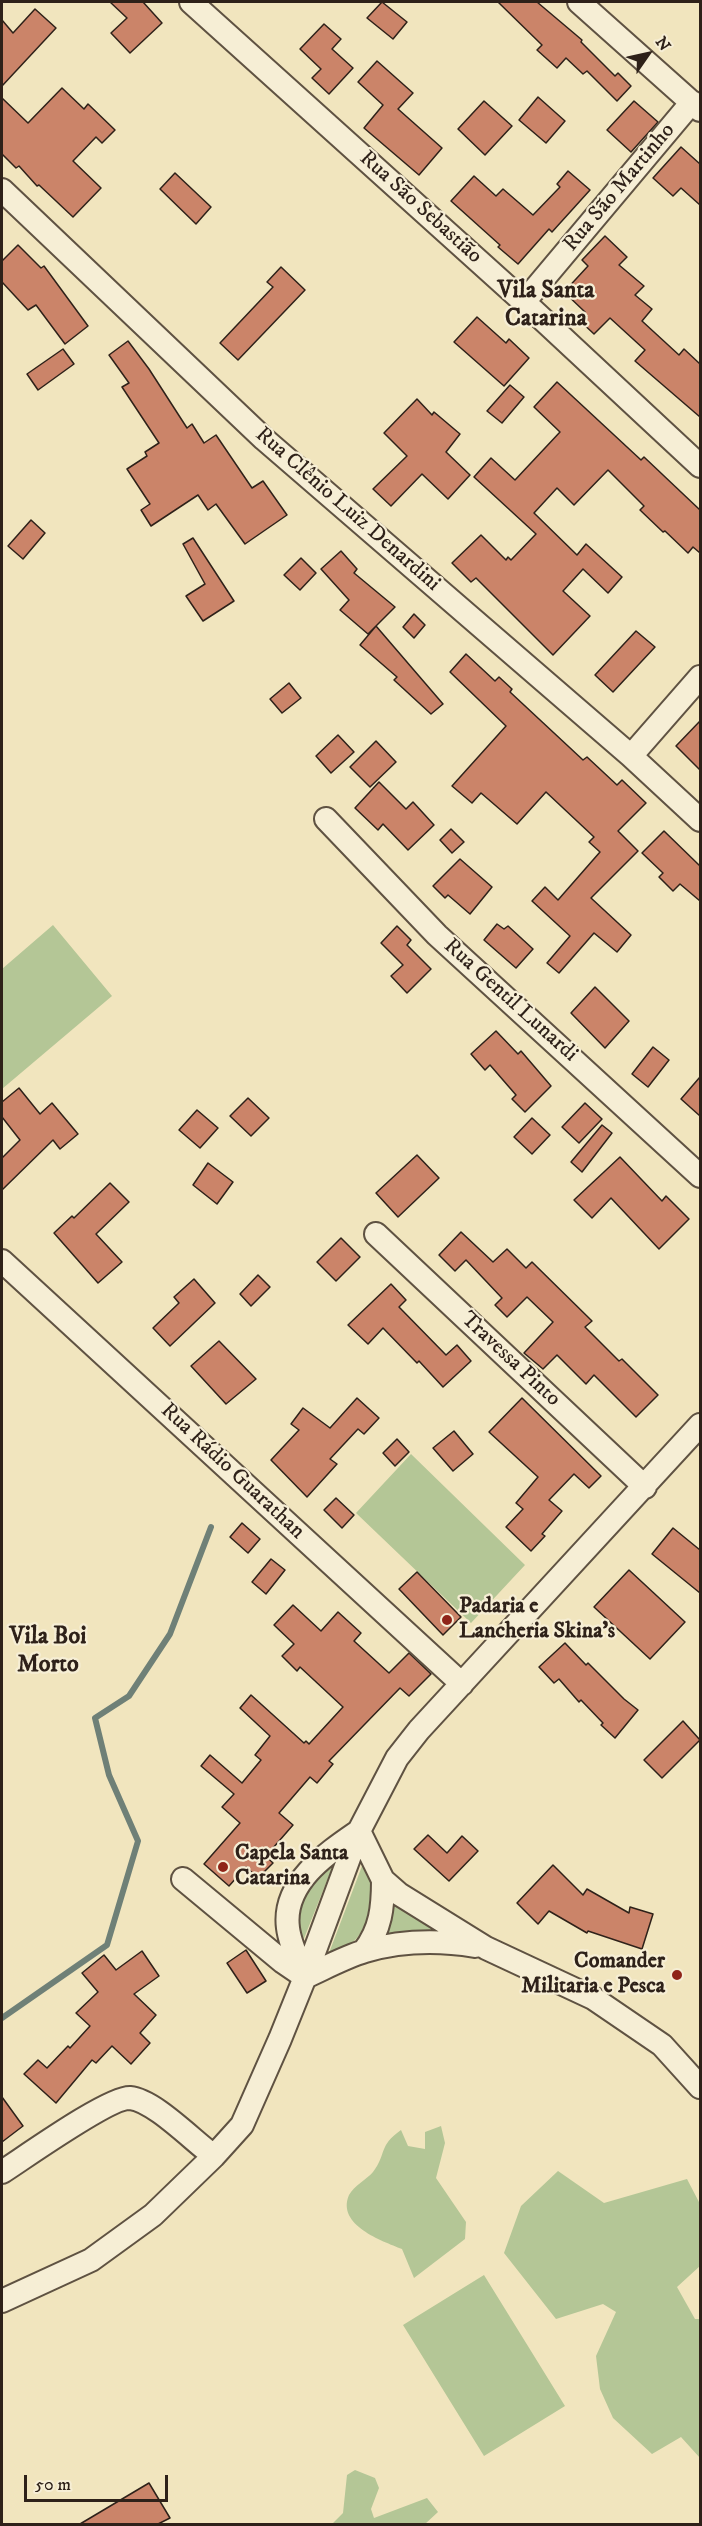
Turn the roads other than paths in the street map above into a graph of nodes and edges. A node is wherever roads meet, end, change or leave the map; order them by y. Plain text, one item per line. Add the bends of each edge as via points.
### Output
1 (191, 2) edge
2 (579, 2) edge
3 (696, 106) edge
4 (2, 190) edge
5 (524, 302) junction
6 (700, 466) edge
7 (700, 678) edge
8 (631, 756) junction
9 (326, 819) dead end
10 (700, 820) edge
11 (700, 1176) edge
12 (376, 1234) dead end
13 (2, 1261) edge
14 (700, 1425) edge
15 (645, 1487) junction
16 (462, 1684) junction
17 (358, 1831) junction
18 (183, 1879) dead end
19 (383, 1880) junction
20 (486, 1948) junction
21 (364, 1951) junction
22 (305, 1977) junction
23 (700, 2087) edge
24 (214, 2156) junction
25 (2, 2172) edge
26 (2, 2301) edge

1 - 5 street, Rua São Sebastião
2 - 3 street
3 - 5 street, Rua São Martinho
4 - 8 street, Rua Clênio Luiz Denardini via 264,439
5 - 6 street, Rua São Sebastião
7 - 8 street
8 - 10 street, Rua Clênio Luiz Denardini
9 - 11 street, Rua Gentil Lunardi via 437,935
12 - 15 street, Travessa Pinto
13 - 16 street, Rua Rádio Guarathan
14 - 15 street
15 - 16 street
16 - 17 street via 397,1758
17 - 19 street
17 - 22 street
17 - 22 street via 319,1859 297,1888 287,1927
18 - 22 street
19 - 20 street
19 - 21 street via 379,1926
20 - 21 street via 448,1941
20 - 23 street via 593,1998 662,2045
21 - 22 street
22 - 24 street via 242,2125
24 - 25 street via 149,2106 130,2098 105,2105
24 - 26 street via 153,2215 91,2260

